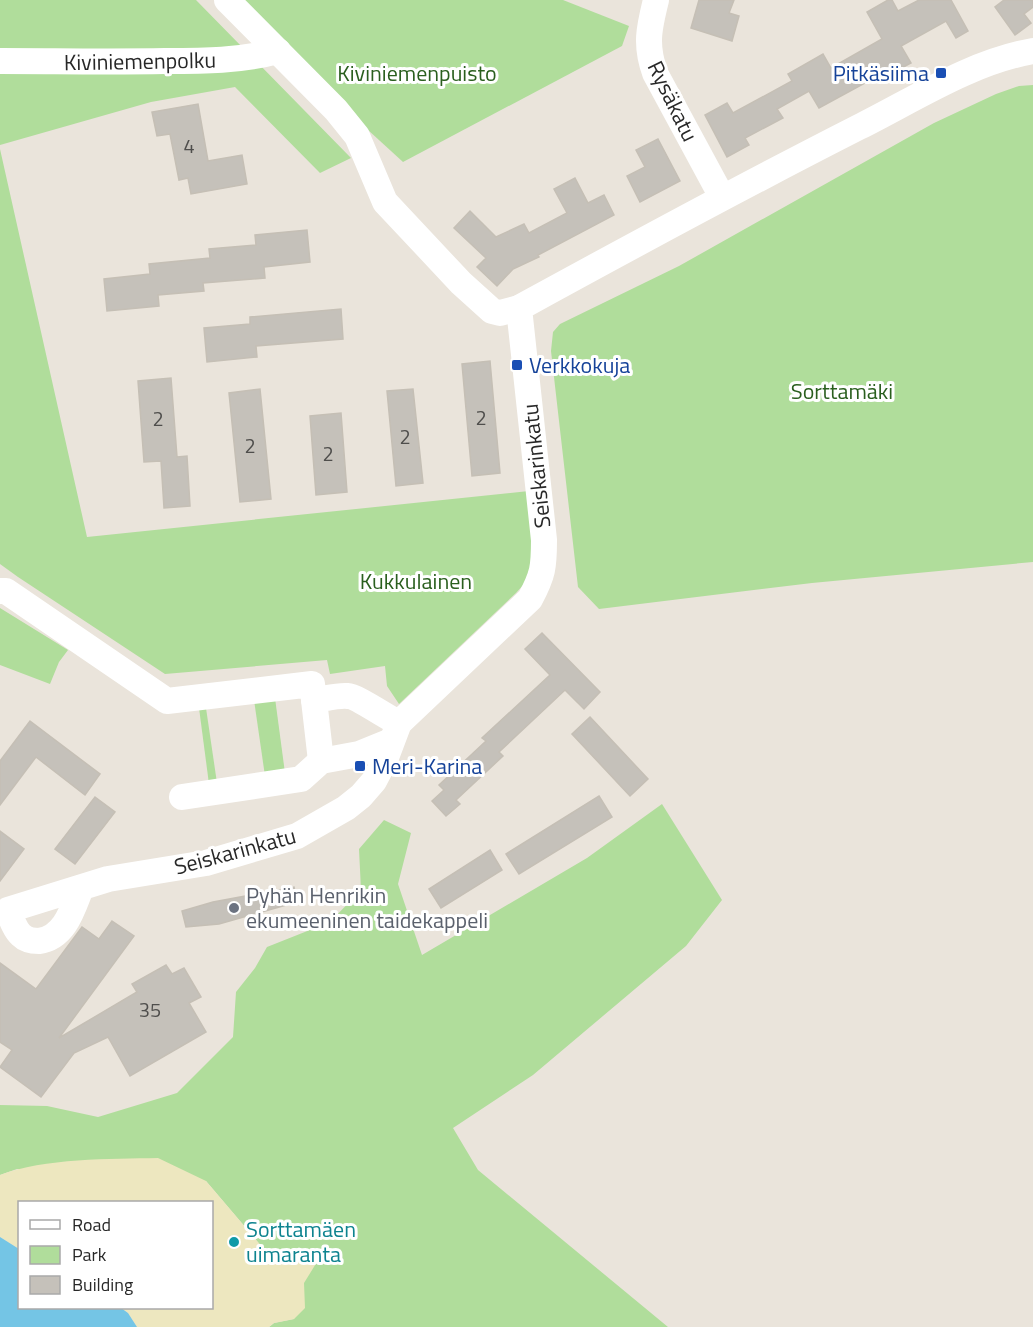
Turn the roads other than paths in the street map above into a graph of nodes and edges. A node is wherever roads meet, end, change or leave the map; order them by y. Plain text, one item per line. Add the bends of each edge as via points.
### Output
1 (227, 0) edge
2 (656, 0) edge
3 (278, 51) junction
4 (1033, 51) edge
5 (0, 61) edge
6 (722, 197) junction
7 (519, 308) junction
8 (0, 591) edge
9 (314, 700) junction
10 (372, 709) junction
11 (395, 732) junction
12 (364, 751) junction
13 (321, 761) junction
14 (182, 797) dead end
15 (81, 888) dead end

1 - 3 street
2 - 6 street, Rysäkatu via 648,30 649,56
3 - 5 street, Kiviniemenpolku via 227,60
3 - 7 street via 357,136 385,201 442,262 492,311
4 - 6 street via 986,63
6 - 7 street
7 - 11 street, Seiskarinkatu via 544,567 530,599
8 - 9 street via 6,591 167,701 312,684
9 - 10 street via 356,697
9 - 13 street
10 - 11 street
10 - 12 street
11 - 12 street
11 - 15 street, Seiskarinkatu via 374,781 361,796 297,836 206,863 108,879
12 - 13 street
13 - 14 street via 301,779

